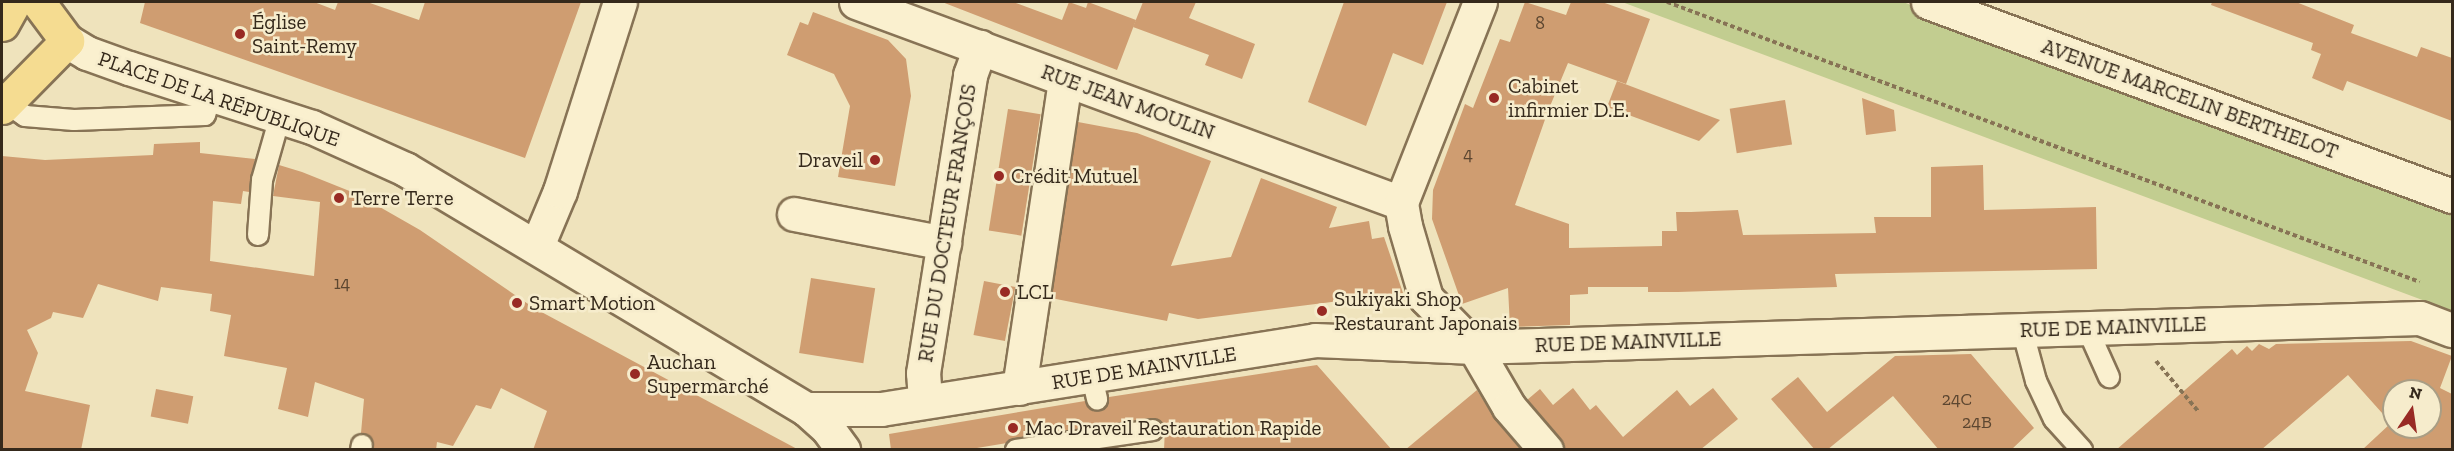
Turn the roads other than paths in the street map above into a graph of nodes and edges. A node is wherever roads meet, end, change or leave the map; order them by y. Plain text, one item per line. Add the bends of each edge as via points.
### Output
1 (14, 2) edge
2 (38, 2) edge
3 (620, 2) edge
4 (856, 2) edge
5 (1480, 2) edge
6 (1928, 2) edge
7 (2, 24) edge
8 (68, 41) junction
9 (980, 48) junction
10 (1065, 79) junction
11 (211, 96) junction
12 (4, 105) edge
13 (280, 117) junction
14 (2452, 196) edge
15 (1401, 203) junction
16 (794, 214) dead end
17 (258, 235) dead end
18 (944, 243) junction
19 (537, 246) junction
20 (2087, 328) junction
21 (2022, 329) junction
22 (2452, 330) edge
23 (1474, 347) junction
24 (2109, 377) dead end
25 (1019, 388) junction
26 (925, 400) junction
27 (806, 410) junction
28 (1153, 430) dead end
29 (843, 450) edge
30 (1016, 450) edge
31 (1546, 450) edge
32 (2082, 450) edge

1 - 7 main road
2 - 8 main road
3 - 19 street via 560,190
4 - 9 street, RUE JEAN MOULIN
5 - 15 street
6 - 14 street, AVENUE MARCELIN BERTHELOT
8 - 11 street, PLACE DE LA RÉPUBLIQUE via 87,53
8 - 12 main road
9 - 10 street, RUE JEAN MOULIN
9 - 18 street, RUE DU DOCTEUR FRANÇOIS via 970,75
10 - 15 street, RUE JEAN MOULIN
10 - 25 street
11 - 12 lane via 205,115 74,120 25,116
11 - 13 street, PLACE DE LA RÉPUBLIQUE
13 - 17 lane via 262,180
13 - 19 street, PLACE DE LA RÉPUBLIQUE via 312,127 405,169
15 - 23 street via 1426,298
16 - 18 street
18 - 26 street, RUE DU DOCTEUR FRANÇOIS via 923,373
19 - 27 street, PLACE DE LA RÉPUBLIQUE
20 - 21 street, RUE DE MAINVILLE
20 - 22 street, RUE DE MAINVILLE via 2420,318
20 - 24 lane
21 - 23 street, RUE DE MAINVILLE
21 - 32 lane via 2036,381 2054,419
23 - 25 street, RUE DE MAINVILLE via 1315,340 1094,388
23 - 31 street via 1509,407
25 - 26 street, RUE DE MAINVILLE
26 - 27 street, RUE DE MAINVILLE via 881,410
27 - 29 street, PLACE DE LA RÉPUBLIQUE via 828,429
28 - 30 lane via 1103,433

